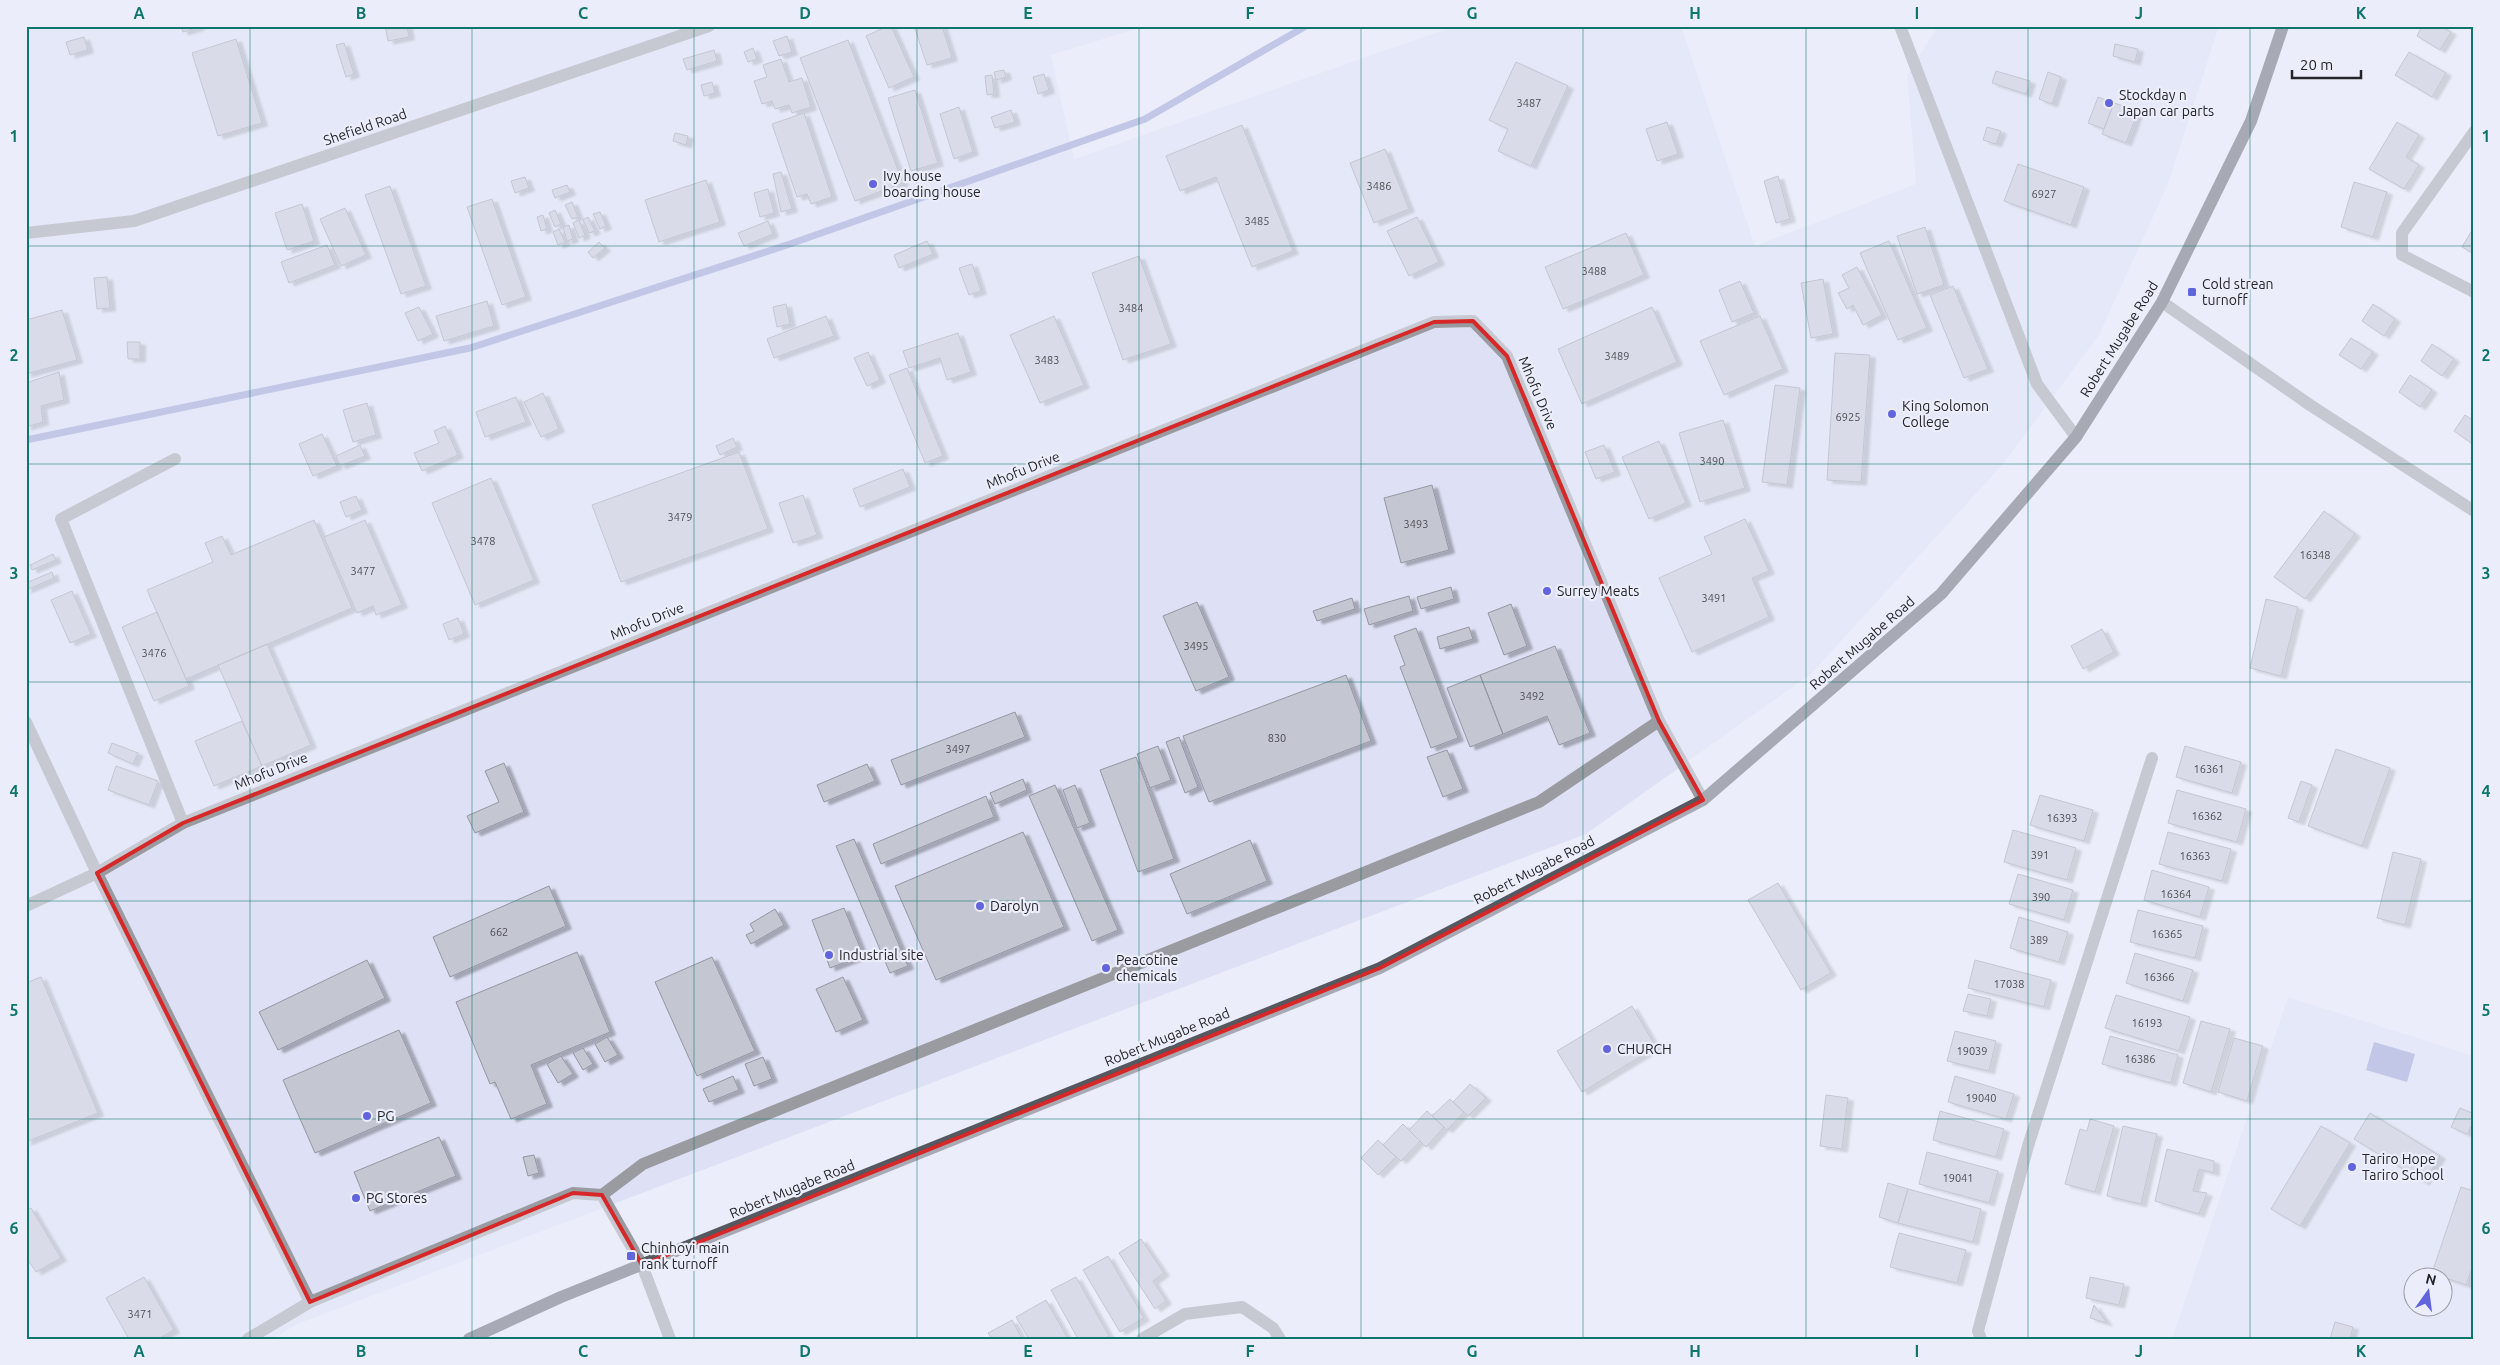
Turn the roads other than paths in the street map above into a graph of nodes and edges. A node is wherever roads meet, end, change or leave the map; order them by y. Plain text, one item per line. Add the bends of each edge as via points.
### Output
1 (709, 26) edge
2 (1900, 26) edge
3 (2283, 26) edge
4 (2474, 132) edge
5 (26, 233) edge
6 (2474, 292) edge
7 (2162, 302) junction
8 (2076, 437) junction
9 (175, 459) dead end
10 (2474, 511) edge
11 (1659, 721) junction
12 (26, 722) edge
13 (2152, 758) dead end
14 (1703, 800) junction
15 (183, 823) junction
16 (97, 873) junction
17 (26, 906) edge
18 (602, 1195) junction
19 (642, 1265) junction
20 (310, 1302) junction
21 (248, 1339) edge
22 (469, 1339) edge
23 (670, 1339) edge
24 (1142, 1339) edge
25 (1280, 1339) edge
26 (1981, 1339) edge

1 - 5 street, Shefield Road via 134,221
2 - 8 street via 2037,384
3 - 7 main road, Robert Mugabe Road via 2251,121
4 - 6 street via 2402,233 2402,255
7 - 8 main road, Robert Mugabe Road
7 - 10 street via 2310,405
8 - 14 main road, Robert Mugabe Road via 1941,594
9 - 15 street via 62,520
11 - 14 street, Mhofu Drive
11 - 15 street, Mhofu Drive via 1507,356 1473,321 1434,322
11 - 18 street via 1539,802 643,1164
12 - 16 street
13 - 26 street via 2028,1146 1978,1332
14 - 19 main road, Robert Mugabe Road via 1380,968
15 - 16 street, Mhofu Drive
16 - 17 street, Mhofu Drive
16 - 20 street
18 - 19 street
18 - 20 street via 573,1193
19 - 22 main road, Robert Mugabe Road via 561,1296
19 - 23 street
20 - 21 street
24 - 25 street via 1185,1314 1242,1306 1273,1328

